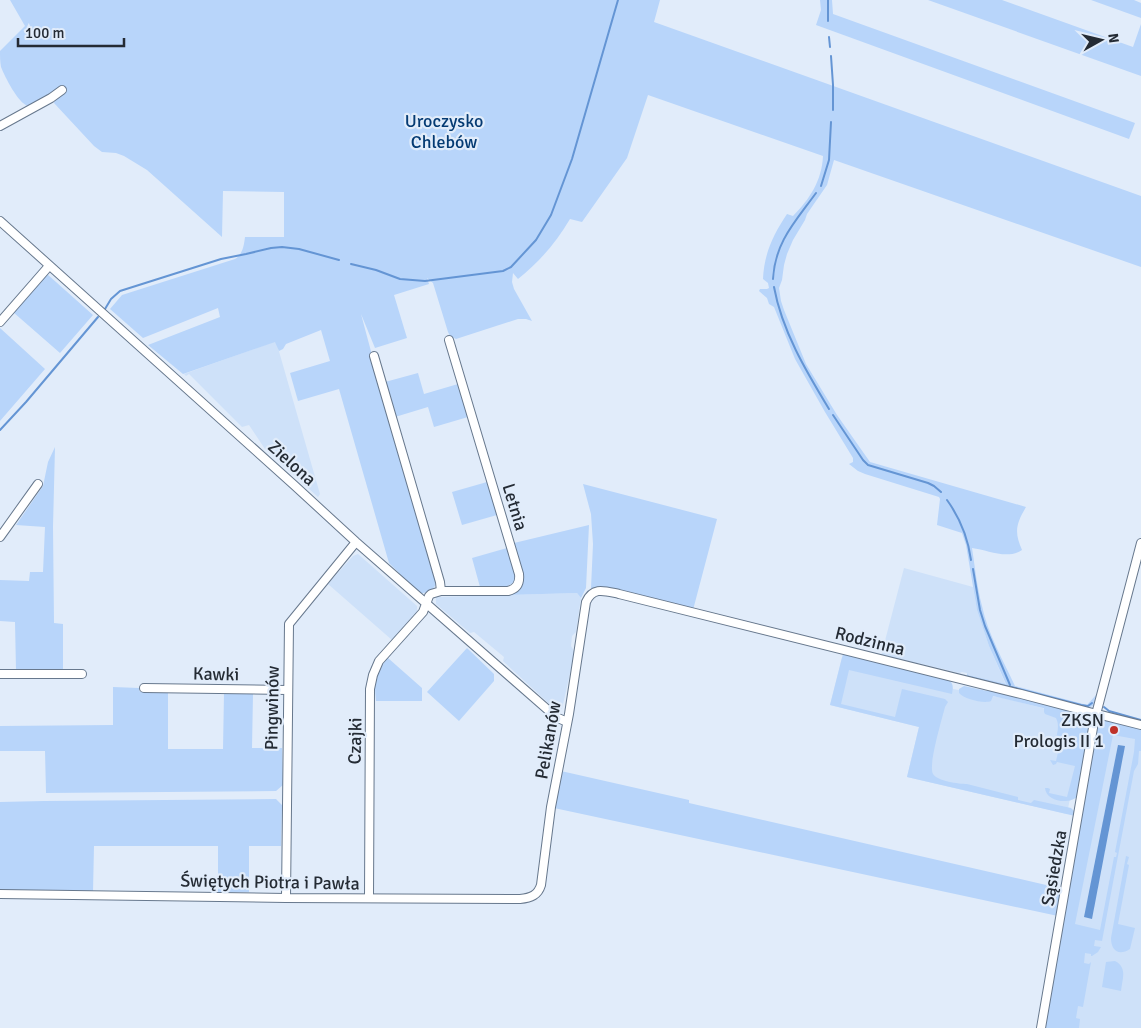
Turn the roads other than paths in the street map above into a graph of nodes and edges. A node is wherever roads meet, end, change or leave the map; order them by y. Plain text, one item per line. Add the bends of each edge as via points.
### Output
1 (62, 90) dead end
2 (0, 126) edge
3 (0, 222) edge
4 (49, 266) junction
5 (0, 322) edge
6 (450, 340) dead end
7 (374, 356) dead end
8 (38, 484) dead end
9 (0, 537) edge
10 (356, 542) junction
11 (1141, 543) edge
12 (440, 592) junction
13 (591, 594) joint
14 (426, 604) junction
15 (0, 674) edge
16 (82, 674) dead end
17 (144, 688) dead end
18 (287, 690) junction
19 (1096, 714) junction
20 (567, 722) junction
21 (1141, 725) edge
22 (538, 893) joint
23 (0, 894) edge
24 (286, 898) junction
25 (369, 898) junction
26 (1041, 1028) edge

1 - 2 street
3 - 4 street, Zielona
4 - 5 street
4 - 10 street, Zielona
6 - 12 street, Letnia via 520,578 513,590 508,591
7 - 12 street via 440,582
8 - 9 street
10 - 14 street, Zielona
10 - 18 street, Pingwinów via 289,624
11 - 19 street, Sąsiedzka
12 - 14 street via 431,594
13 - 19 street, Rodzinna via 597,591 619,594
13 - 20 street, Pelikanów via 586,605
14 - 20 street, Zielona via 556,718
14 - 25 street, Czajki via 423,612 379,661 370,690
15 - 16 street
17 - 18 street, Kawki
18 - 24 street, Pingwinów
19 - 21 street, Rodzinna
19 - 26 street, Sąsiedzka
20 - 22 street, Pelikanów
22 - 25 street, Świętych Piotra i Pawła via 525,899
23 - 24 street, Świętych Piotra i Pawła
24 - 25 street, Świętych Piotra i Pawła

